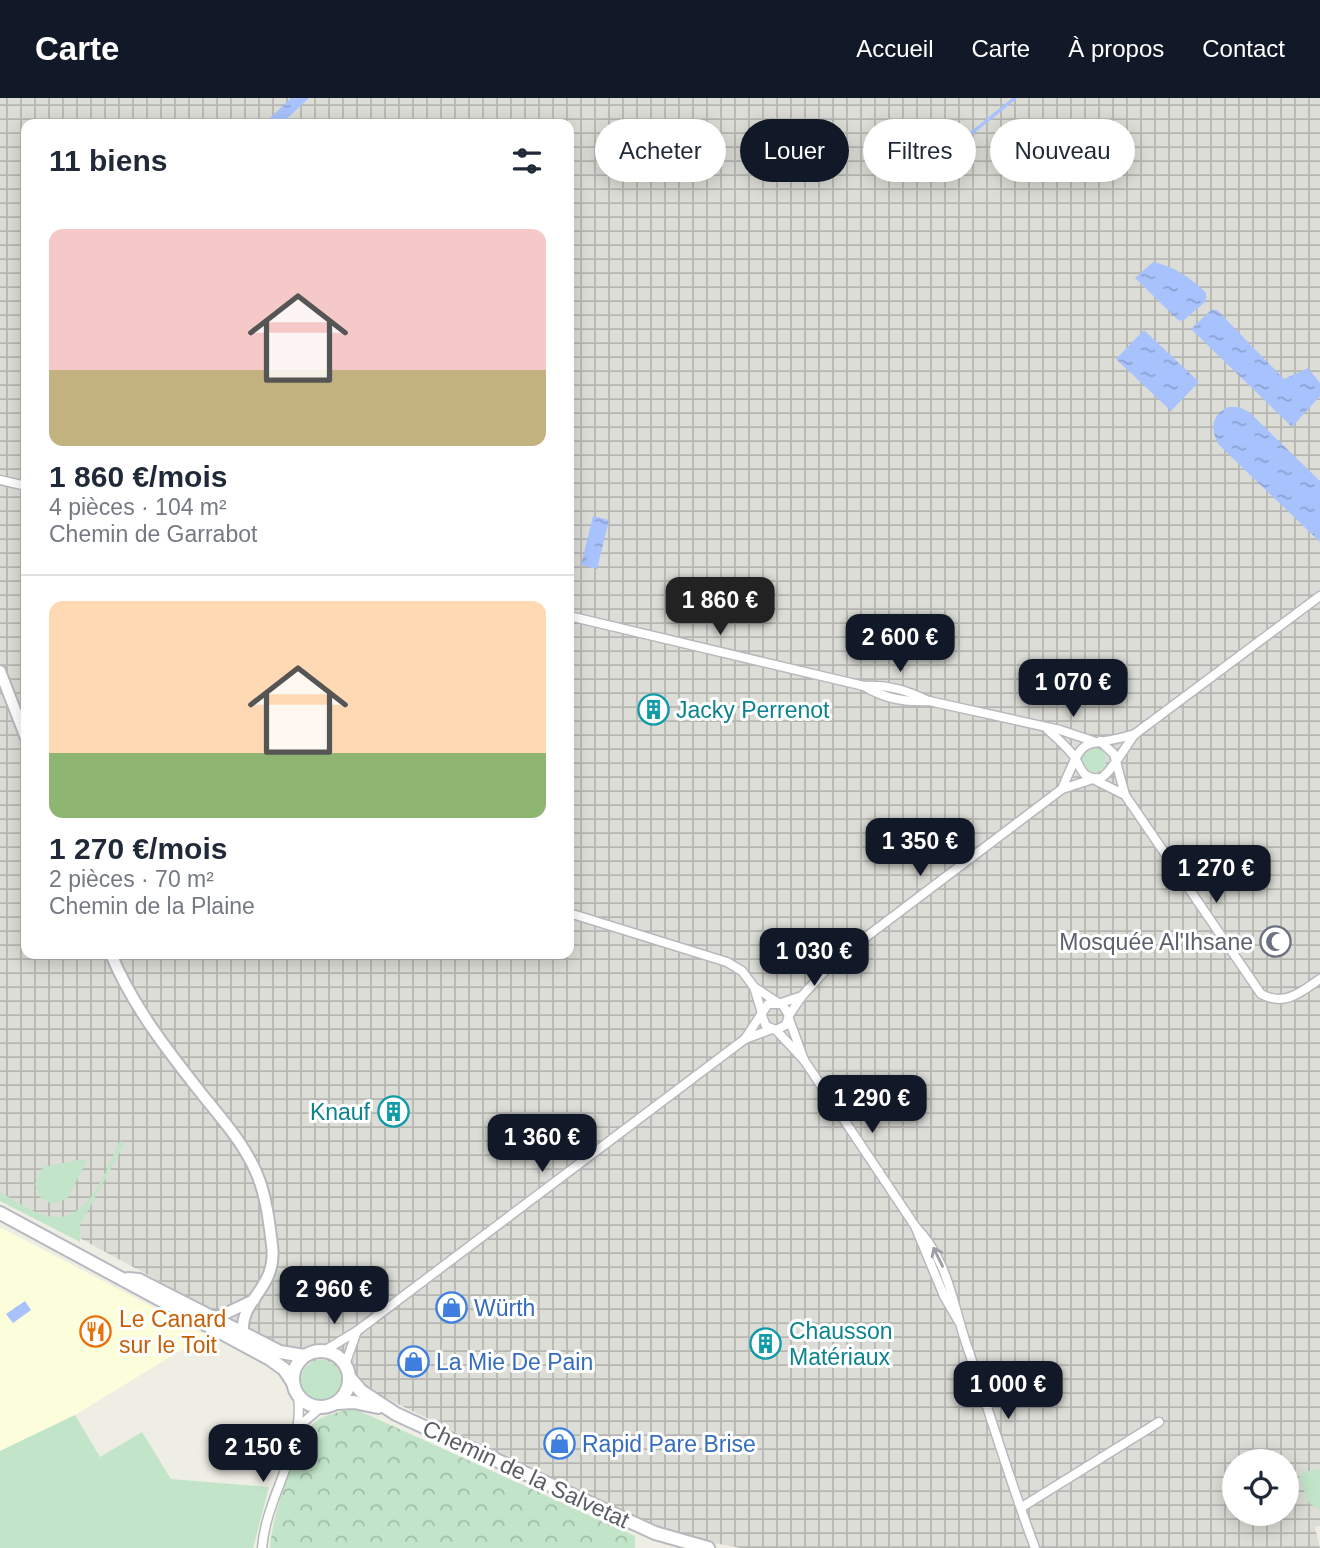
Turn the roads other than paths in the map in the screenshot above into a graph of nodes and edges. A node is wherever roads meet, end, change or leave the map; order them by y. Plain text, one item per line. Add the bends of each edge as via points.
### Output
1 (0, 480) edge
2 (21, 485) edge
3 (1320, 596) edge
4 (574, 617) edge
5 (1, 678) edge
6 (21, 726) edge
7 (1048, 730) junction
8 (1135, 734) junction
9 (1097, 741) junction
10 (1076, 759) junction
11 (1114, 760) junction
12 (1093, 779) junction
13 (1062, 789) junction
14 (1125, 795) junction
15 (574, 916) edge
16 (114, 959) edge
17 (1320, 979) edge
18 (754, 987) junction
19 (802, 996) junction
20 (779, 1003) junction
21 (762, 1015) junction
22 (789, 1017) junction
23 (774, 1030) junction
24 (745, 1039) junction
25 (804, 1060) junction
26 (0, 1213) edge
27 (124, 1278) junction
28 (254, 1300) junction
29 (214, 1319) junction
30 (357, 1331) junction
31 (243, 1332) junction
32 (324, 1351) junction
33 (303, 1356) junction
34 (347, 1371) junction
35 (292, 1381) junction
36 (298, 1396) junction
37 (337, 1403) junction
38 (320, 1408) junction
39 (385, 1408) junction
40 (1158, 1422) dead end
41 (299, 1426) junction
42 (1022, 1507) junction
43 (1028, 1528) junction
44 (262, 1548) edge
45 (708, 1548) edge
46 (1027, 1548) edge
47 (1035, 1548) edge

1 - 2 street
3 - 8 street
4 - 7 street via 864,686 897,688 929,701
5 - 6 street
7 - 9 street
7 - 10 street
8 - 9 street
8 - 11 street
9 - 10 street via 1081,747
9 - 11 street via 1111,749
10 - 12 street via 1080,771
10 - 13 street
11 - 12 street via 1107,775
11 - 14 street
12 - 13 street
12 - 14 street
13 - 19 street via 833,962
14 - 17 street via 1261,994 1289,998
15 - 18 street via 727,962 742,971
16 - 28 street via 146,1019 257,1173 273,1256 268,1280
18 - 20 street
18 - 21 street
19 - 20 street
19 - 22 street
20 - 21 street via 768,1004
20 - 22 street
21 - 23 street via 766,1026
21 - 24 street
22 - 23 street via 786,1025
22 - 25 street
23 - 24 street
23 - 25 street
24 - 30 street
25 - 42 street via 941,1262
26 - 27 main road
27 - 29 main road via 139,1280
27 - 35 main road via 138,1290 278,1364
28 - 29 street
28 - 31 street via 244,1316
29 - 31 main road
30 - 32 street
30 - 34 street
31 - 33 main road via 280,1352
32 - 33 main road
32 - 34 main road via 335,1355
33 - 35 main road
34 - 37 main road via 347,1389
34 - 39 main road, Chemin de la Salvetat via 361,1391
35 - 36 main road
36 - 38 main road
36 - 41 street
37 - 38 main road
37 - 39 main road, Chemin de la Salvetat
38 - 41 street
39 - 45 main road, Chemin de la Salvetat via 626,1521
40 - 42 street
41 - 44 street
42 - 43 street
43 - 46 street
43 - 47 street

